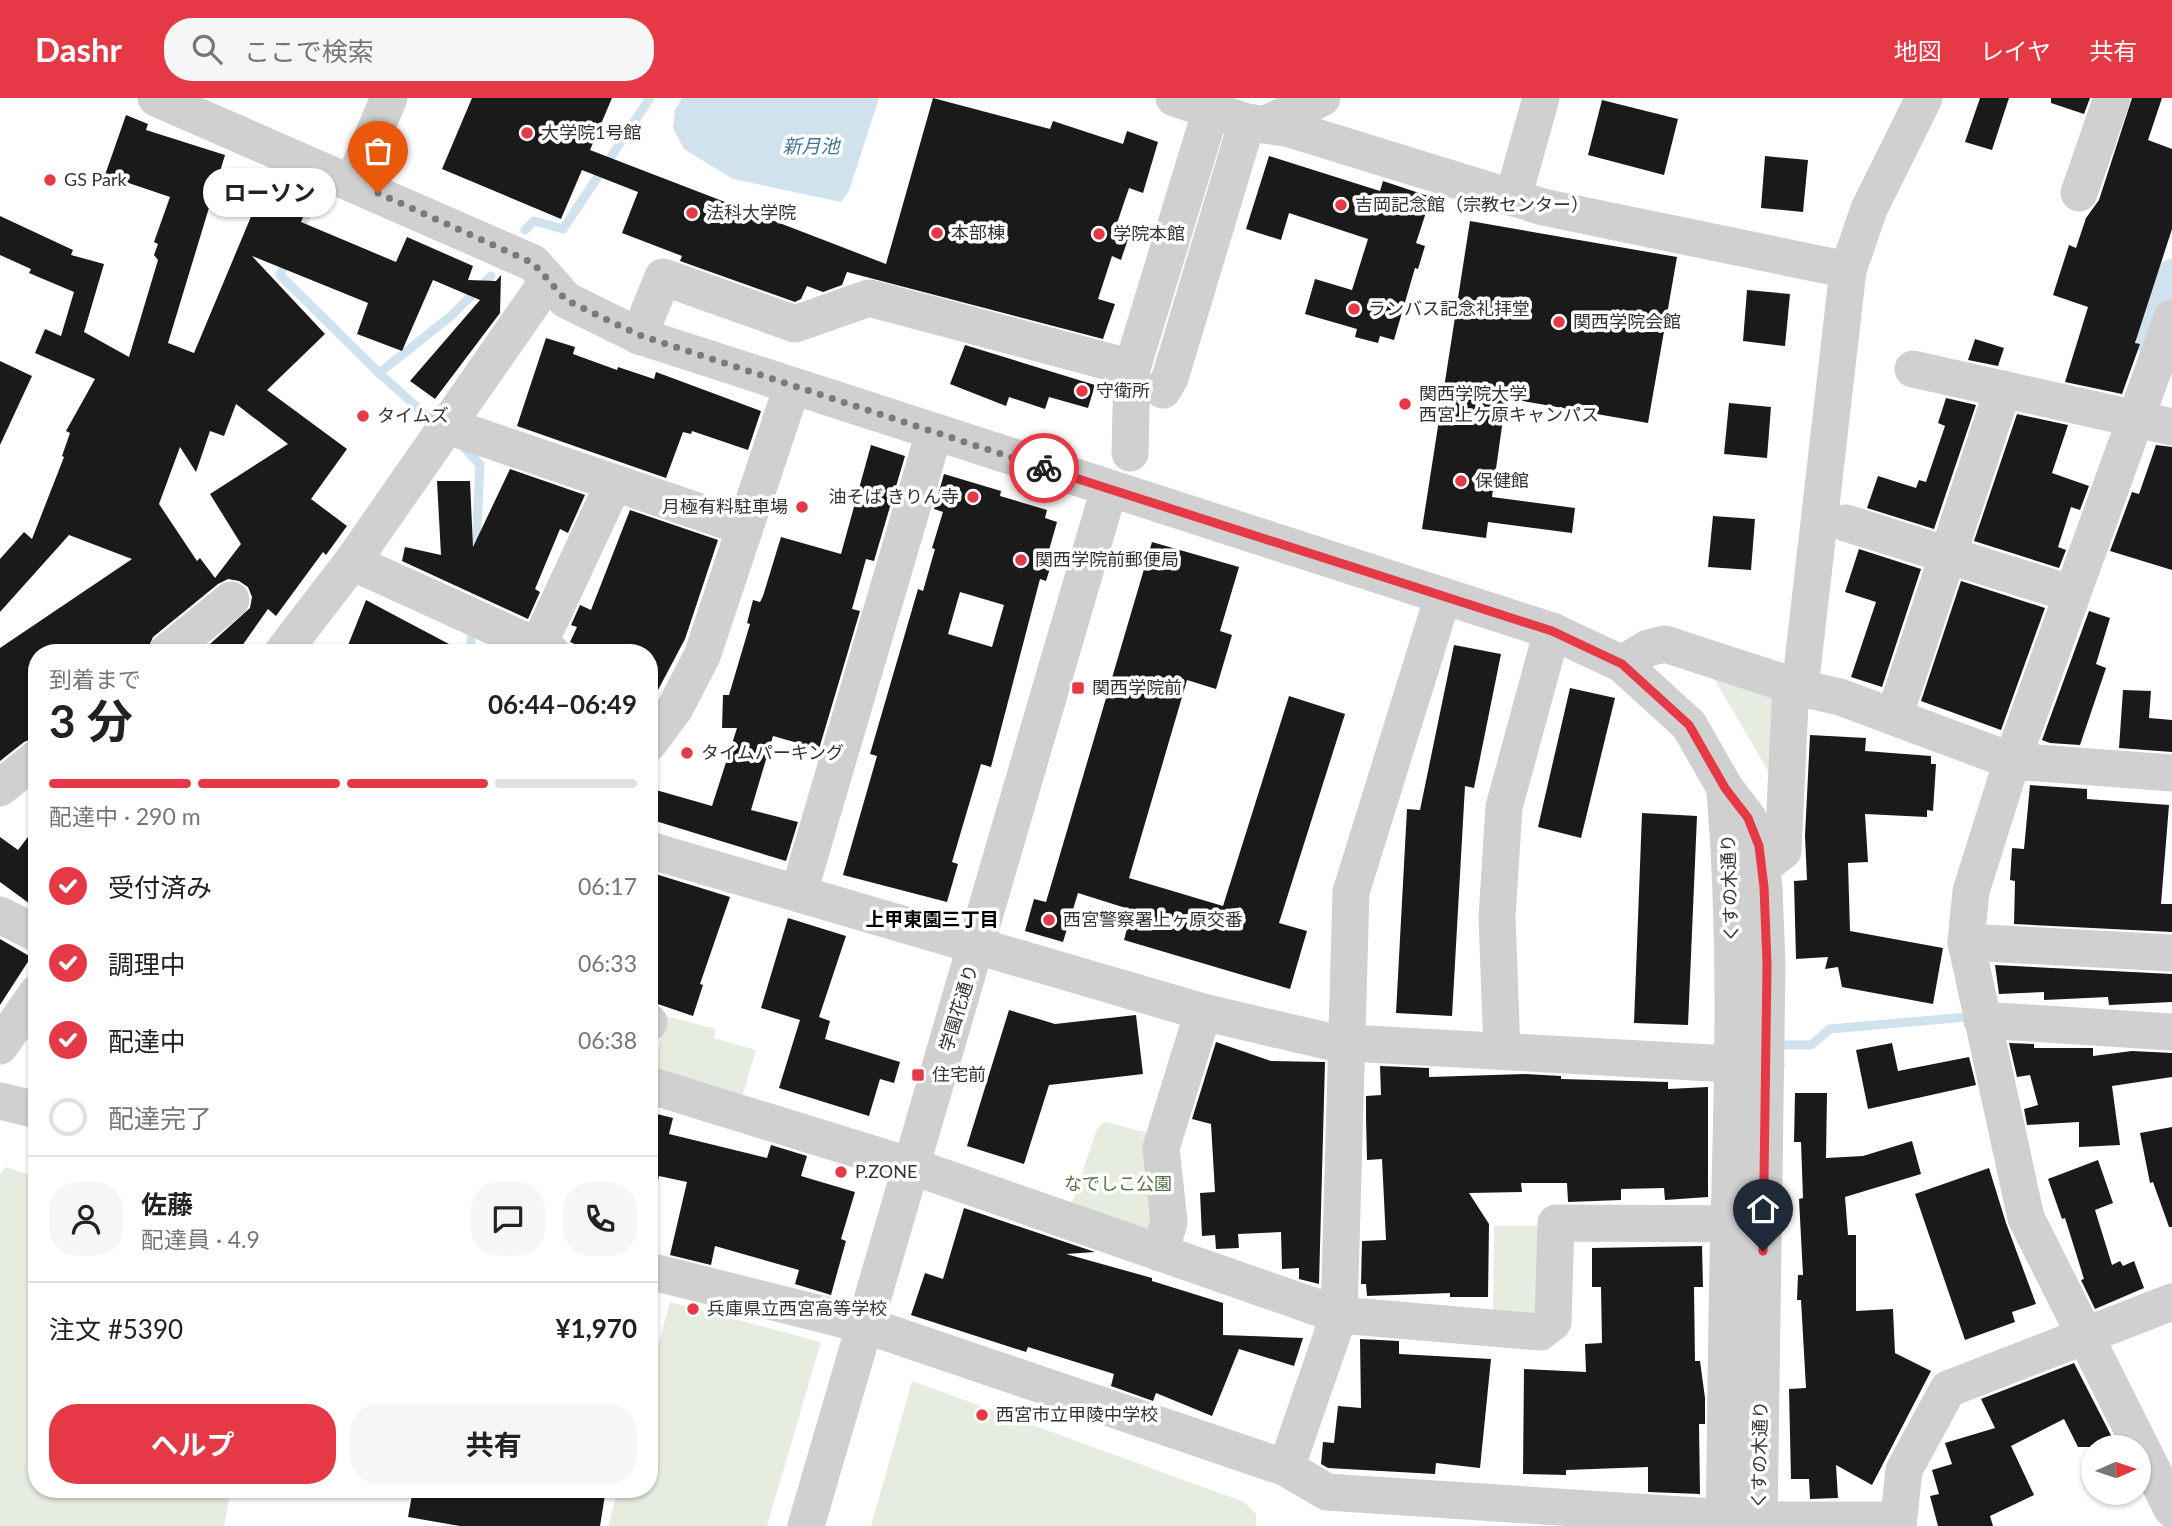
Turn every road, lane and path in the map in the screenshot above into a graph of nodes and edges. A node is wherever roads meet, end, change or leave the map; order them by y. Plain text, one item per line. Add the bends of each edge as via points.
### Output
1 (156, 98) edge
2 (389, 98) edge
3 (1322, 98) edge
4 (1541, 98) edge
5 (1924, 98) edge
6 (2112, 98) edge
7 (1190, 102) edge
8 (1255, 124) junction
9 (353, 182) junction
10 (2079, 193) dead end
11 (1513, 198) junction
12 (1848, 270) junction
13 (557, 291) junction
14 (2172, 318) edge
15 (639, 335) junction
16 (1132, 368) junction
17 (1913, 369) dead end
18 (792, 387) junction
19 (2003, 389) junction
20 (1163, 390) dead end
21 (2136, 417) junction
22 (445, 425) junction
23 (2172, 427) edge
24 (934, 433) junction
25 (1130, 453) dead end
26 (614, 483) junction
27 (1109, 489) junction
28 (1846, 523) dead end
29 (744, 527) junction
30 (1945, 555) junction
31 (352, 562) junction
32 (2073, 594) junction
33 (1443, 596) junction
34 (231, 600) dead end
35 (1552, 631) junction
36 (177, 644) edge
37 (289, 644) edge
38 (532, 644) edge
39 (547, 644) edge
40 (1622, 664) junction
41 (1795, 686) junction
42 (662, 702) edge
43 (1894, 717) junction
44 (2012, 761) junction
45 (28, 765) edge
46 (2172, 773) edge
47 (0, 788) edge
48 (1725, 788) junction
49 (658, 853) edge
50 (1762, 867) junction
51 (799, 892) junction
52 (0, 915) edge
53 (28, 929) edge
54 (1966, 942) junction
55 (977, 946) junction
56 (2172, 953) edge
57 (28, 1006) edge
58 (1203, 1012) junction
59 (1982, 1020) junction
60 (2172, 1032) edge
61 (1346, 1042) junction
62 (0, 1046) edge
63 (1502, 1051) junction
64 (1751, 1065) junction
65 (658, 1088) edge
66 (0, 1101) edge
67 (28, 1108) edge
68 (911, 1166) junction
69 (1746, 1224) junction
70 (1160, 1253) junction
71 (658, 1272) edge
72 (2172, 1302) edge
73 (1339, 1315) junction
74 (865, 1325) junction
75 (2085, 1336) junction
76 (1286, 1468) junction
77 (2172, 1509) edge
78 (1742, 1523) edge
79 (1898, 1523) edge
80 (806, 1526) edge

1 - 9 street
2 - 9 street
3 - 8 street
4 - 11 street
5 - 12 street via 1869,209
6 - 10 street
7 - 8 street
7 - 16 street
8 - 11 street via 1290,129
8 - 20 street
9 - 13 street via 533,263
11 - 12 street
12 - 41 street
13 - 15 street
13 - 22 street
14 - 21 street
15 - 16 street via 663,277 795,324 869,298
15 - 18 street
16 - 25 street
17 - 19 street
18 - 24 street
18 - 29 street
19 - 21 street
19 - 30 street
21 - 23 street
21 - 32 street
22 - 26 street
22 - 31 street
24 - 27 street
24 - 51 street
26 - 29 street
26 - 39 street
27 - 33 street
27 - 55 street, 学園花通り
28 - 30 street
29 - 42 street via 702,656
30 - 32 street
30 - 43 street
31 - 37 street
31 - 38 street
32 - 44 street
33 - 35 street
33 - 61 street via 1351,892
34 - 36 street
35 - 40 street
35 - 63 street via 1503,807 1497,917
40 - 41 street via 1648,648 1665,644
40 - 48 street via 1689,725
41 - 43 street
41 - 50 street via 1783,851
43 - 44 street
44 - 46 street
44 - 54 street via 1971,891
45 - 47 street
48 - 50 street, くすの木通り via 1748,818
48 - 64 street, くすの木通り
49 - 51 street
50 - 64 street, くすの木通り via 1767,965
51 - 55 street
52 - 53 street
54 - 56 street
54 - 59 street
55 - 58 street
55 - 68 street, 学園花通り
57 - 62 street
58 - 61 street
58 - 70 street via 1161,1148 1168,1222
59 - 60 street
59 - 75 street via 2026,1217
61 - 63 street
61 - 73 street
63 - 64 street
64 - 69 street, くすの木通り
65 - 68 street
66 - 67 street
68 - 70 street
68 - 74 street, 学園花通り
69 - 73 street via 1556,1223 1553,1322 1541,1332
69 - 78 street, くすの木通り
70 - 73 street
71 - 74 street
72 - 75 street
73 - 76 street
74 - 76 street
74 - 80 street, 学園花通り
75 - 77 street
75 - 79 street via 1948,1389 1903,1471
76 - 78 street via 1327,1492
78 - 79 street

